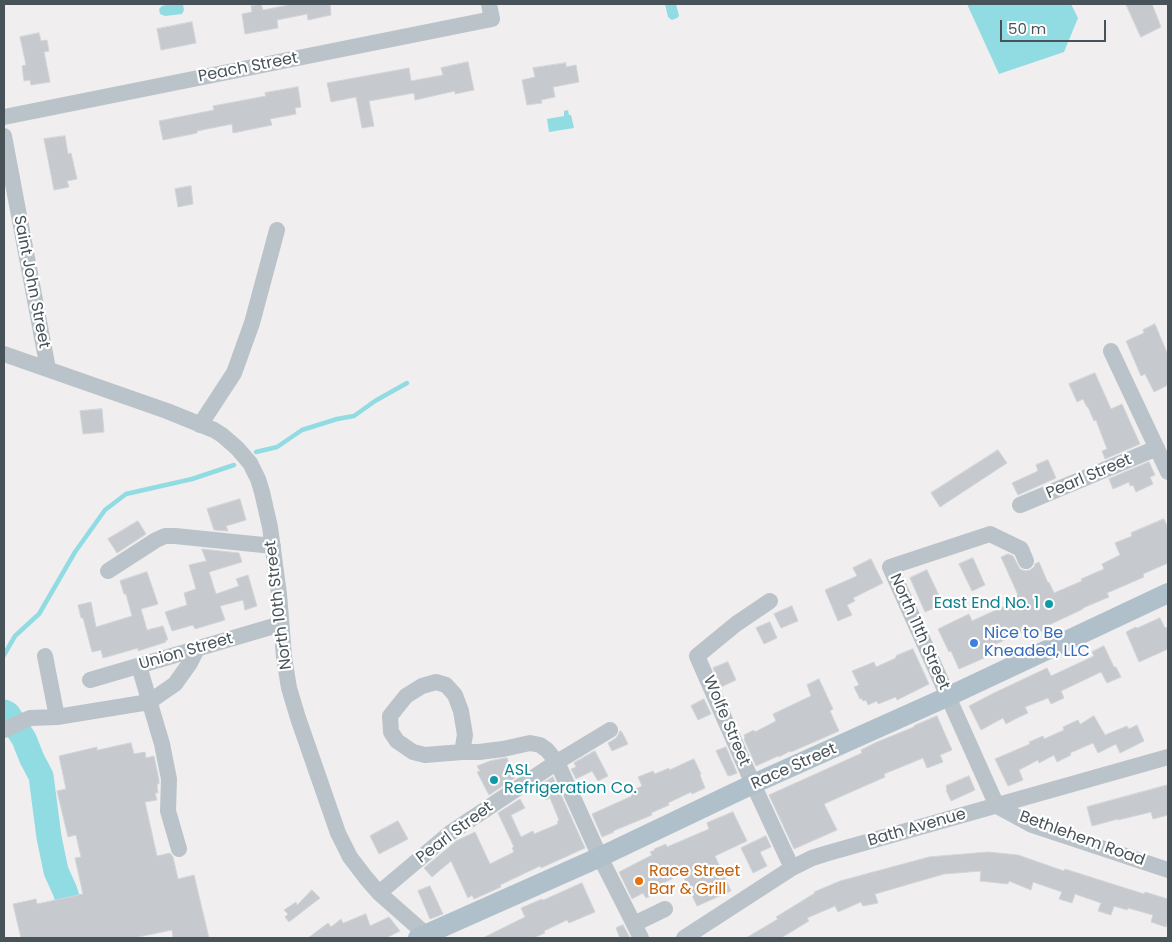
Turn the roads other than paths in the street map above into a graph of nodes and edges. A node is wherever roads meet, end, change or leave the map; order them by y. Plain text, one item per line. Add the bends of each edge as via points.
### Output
1 (491, 11) edge
2 (4, 117) edge
3 (4, 136) edge
4 (277, 230) dead end
5 (1110, 351) dead end
6 (4, 354) edge
7 (48, 369) junction
8 (200, 425) junction
9 (1162, 451) edge
10 (1168, 472) edge
11 (1020, 506) dead end
12 (273, 546) junction
13 (1026, 561) dead end
14 (108, 571) dead end
15 (1168, 593) edge
16 (770, 601) dead end
17 (281, 624) junction
18 (197, 649) junction
19 (45, 656) dead end
20 (139, 666) junction
21 (90, 680) dead end
22 (948, 697) junction
23 (150, 702) junction
24 (57, 717) junction
25 (4, 730) edge
26 (610, 730) dead end
27 (462, 752) junction
28 (1168, 757) edge
29 (557, 762) junction
30 (753, 784) junction
31 (997, 806) junction
32 (178, 848) dead end
33 (600, 856) junction
34 (792, 868) junction
35 (1168, 870) edge
36 (379, 893) junction
37 (665, 909) dead end
38 (637, 931) edge
39 (425, 937) edge
40 (684, 938) edge

1 - 2 street, Peach Street
3 - 7 street, Saint John Street
4 - 8 street via 252,323 234,373
5 - 9 street
6 - 7 street, North 10th Street
7 - 8 street, North 10th Street
8 - 12 street, North 10th Street via 222,435 250,463 262,492
9 - 10 street
9 - 11 street, Pearl Street
12 - 14 street via 165,536
12 - 17 street, North 10th Street
13 - 22 street, North 11th Street via 1021,549 990,534 890,568
15 - 22 main road, Race Street
16 - 30 street, Wolfe Street via 698,656
17 - 18 street, Union Street
17 - 36 street, North 10th Street via 291,696 338,833 350,856
18 - 20 street, Union Street
18 - 23 street via 175,684
19 - 24 street
20 - 21 street, Union Street
20 - 23 street
22 - 30 main road, Race Street
22 - 31 street, North 11th Street
23 - 24 street
23 - 32 street via 169,779 168,811
24 - 25 street via 30,718
26 - 29 street, Pearl Street
27 - 27 street via 424,755 413,752 397,741 391,732 390,716 406,696 422,686 436,682 446,684 455,695 461,711 465,736
27 - 29 street via 530,743 540,745
28 - 31 street, Bath Avenue
29 - 33 street
29 - 36 street, Pearl Street via 450,833
30 - 33 main road, Race Street
30 - 34 street, Wolfe Street
31 - 34 street, Bath Avenue via 828,853
31 - 35 street, Bethlehem Road via 1032,825
33 - 38 street
33 - 39 main road, Race Street
34 - 40 street, Bath Avenue
36 - 39 street, North 10th Street
37 - 38 street

